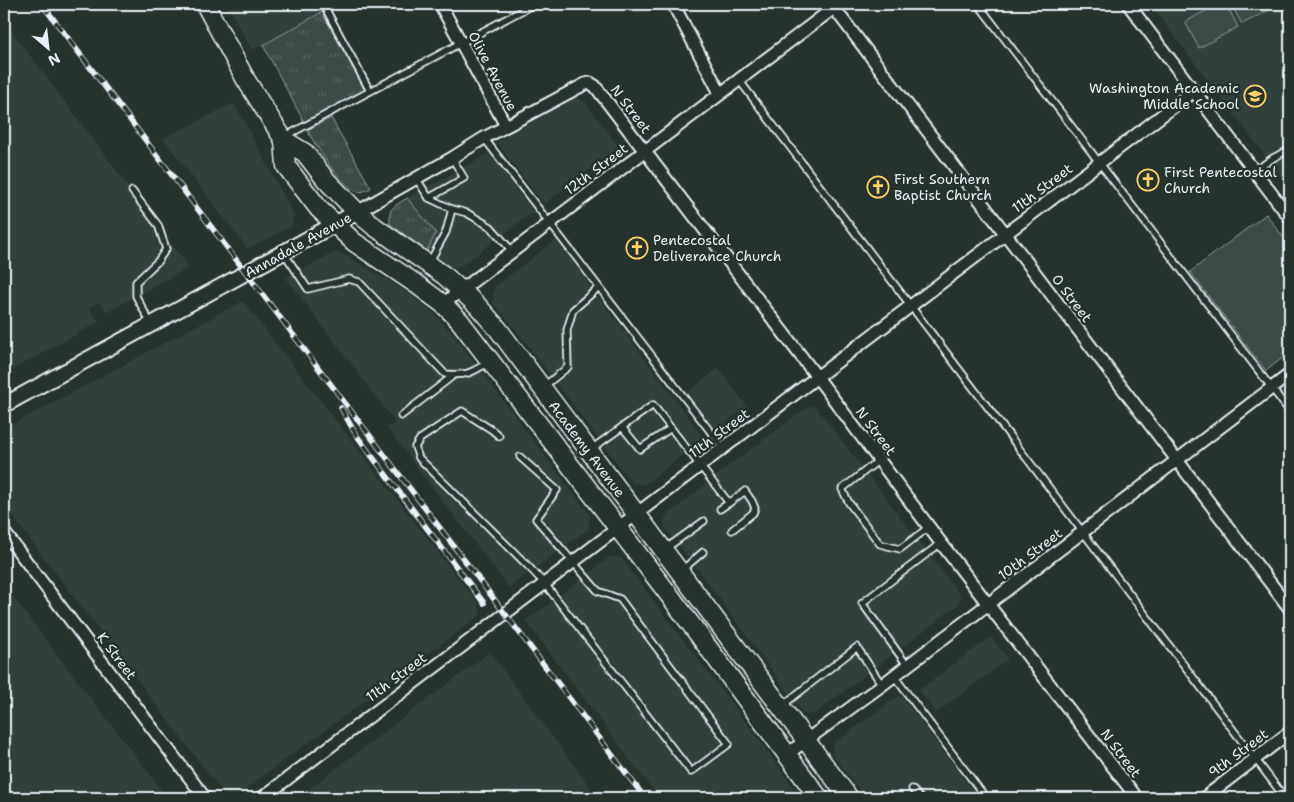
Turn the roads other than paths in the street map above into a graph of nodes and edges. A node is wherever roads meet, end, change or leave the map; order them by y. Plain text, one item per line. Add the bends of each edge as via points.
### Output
1 (205, 4) edge
2 (323, 4) edge
3 (440, 4) edge
4 (534, 4) edge
5 (673, 4) edge
6 (978, 4) edge
7 (1128, 4) edge
8 (835, 5) edge
9 (461, 43) junction
10 (738, 79) junction
11 (590, 83) joint
12 (370, 91) junction
13 (1194, 91) junction
14 (720, 93) junction
15 (506, 126) junction
16 (484, 138) junction
17 (283, 139) junction
18 (1290, 149) edge
19 (644, 152) junction
20 (452, 158) junction
21 (1100, 162) junction
22 (1255, 171) junction
23 (416, 178) junction
24 (132, 191) dead end
25 (429, 198) junction
26 (452, 209) junction
27 (357, 212) junction
28 (1288, 212) edge
29 (550, 222) junction
30 (335, 225) junction
31 (1005, 234) junction
32 (512, 251) junction
33 (284, 252) junction
34 (428, 264) junction
35 (598, 288) junction
36 (461, 290) junction
37 (443, 304) junction
38 (911, 306) junction
39 (151, 324) junction
40 (491, 361) junction
41 (1290, 374) edge
42 (454, 375) junction
43 (817, 377) junction
44 (541, 388) junction
45 (1272, 388) junction
46 (4, 405) edge
47 (560, 412) junction
48 (1290, 412) edge
49 (401, 416) dead end
50 (622, 427) junction
51 (671, 428) junction
52 (498, 436) dead end
53 (723, 448) junction
54 (590, 451) junction
55 (520, 457) dead end
56 (879, 460) junction
57 (1177, 460) junction
58 (700, 466) junction
59 (729, 503) junction
60 (720, 510) dead end
61 (637, 514) junction
62 (704, 521) dead end
63 (929, 527) junction
64 (618, 528) junction
65 (732, 530) dead end
66 (4, 532) edge
67 (1083, 532) junction
68 (941, 543) junction
69 (663, 551) junction
70 (703, 552) dead end
71 (574, 562) junction
72 (680, 573) junction
73 (545, 584) junction
74 (989, 604) junction
75 (1290, 609) edge
76 (907, 666) junction
77 (894, 676) junction
78 (882, 685) junction
79 (781, 706) junction
80 (1290, 732) edge
81 (806, 740) junction
82 (786, 755) junction
83 (1255, 759) junction
84 (912, 789) dead end
85 (205, 798) edge
86 (262, 798) edge
87 (819, 798) edge
88 (849, 798) edge
89 (920, 798) edge
90 (986, 798) edge
91 (1137, 798) edge
92 (1204, 798) edge
93 (1285, 798) edge

1 - 17 main road, Academy Avenue via 246,80
2 - 12 lane
3 - 9 street, Olive Avenue
4 - 9 lane
5 - 14 street
6 - 21 lane
7 - 13 street
8 - 10 street, 12th Street
8 - 31 street, O Street
9 - 12 lane
9 - 15 street, Olive Avenue
10 - 14 street, 12th Street
10 - 38 lane
11 - 15 street, Annadale Avenue
11 - 19 street, N Street
12 - 17 lane
13 - 21 street, 11th Street
13 - 22 street
14 - 19 street, 12th Street
15 - 16 street, Annadale Avenue
16 - 20 street, Annadale Avenue
16 - 29 lane
17 - 27 main road, Academy Avenue via 305,153
17 - 30 main road, Academy Avenue via 286,166
18 - 22 lane
19 - 29 street, 12th Street
19 - 43 street, N Street
20 - 23 street, Annadale Avenue
20 - 25 lane via 464,178
21 - 31 street, 11th Street
21 - 45 lane
22 - 28 street
23 - 25 lane
23 - 27 street, Annadale Avenue
24 - 39 lane via 158,225 166,249 136,282 136,296
25 - 26 lane
26 - 32 lane via 467,213 491,227
26 - 34 lane via 446,232
27 - 30 street, Annadale Avenue
27 - 34 main road, Academy Avenue
29 - 32 street, 12th Street
29 - 35 lane
30 - 33 street, Annadale Avenue
30 - 37 main road, Academy Avenue via 354,242
31 - 38 street, 11th Street
31 - 57 street, O Street
32 - 36 street, 12th Street
33 - 39 street, Annadale Avenue
33 - 42 lane via 308,289 349,279 359,282 445,374
34 - 36 main road, Academy Avenue
35 - 44 lane via 573,310 567,330 568,367
35 - 53 lane
36 - 37 street, 12th Street
36 - 44 main road, Academy Avenue via 498,329
37 - 40 main road, Academy Avenue
38 - 43 street, 11th Street
38 - 67 lane
39 - 46 street, Annadale Avenue
40 - 42 lane via 469,374
40 - 47 main road via 498,360 509,366 537,399
40 - 64 main road, Academy Avenue
41 - 45 street, 10th Street
42 - 49 lane
43 - 53 street, 11th Street
43 - 56 street, N Street
44 - 47 main road, Academy Avenue
45 - 48 lane
45 - 57 street, 10th Street
47 - 54 main road, Academy Avenue
50 - 51 lane via 640,449
50 - 51 lane via 653,404
50 - 54 lane
51 - 58 lane
52 - 73 lane via 462,411 420,439 415,447 419,458
53 - 58 street, 11th Street
54 - 61 main road, Academy Avenue
55 - 71 lane via 557,490 536,519
56 - 63 street, N Street
56 - 63 lane via 842,489 848,503 880,544 900,549
57 - 67 street, 10th Street
57 - 75 street, O Street
58 - 59 lane
58 - 61 street, 11th Street
59 - 60 lane
59 - 65 lane via 745,492 755,508
61 - 64 street, 11th Street
61 - 69 main road, Academy Avenue
62 - 69 lane
63 - 68 street, N Street
64 - 71 street, 11th Street
64 - 82 main road, Academy Avenue
66 - 85 street, K Street
67 - 74 street, 10th Street
67 - 83 lane
68 - 74 street, N Street
68 - 76 lane via 862,603
69 - 72 main road, Academy Avenue
70 - 72 lane
71 - 73 street, 11th Street
71 - 73 lane via 598,591 620,599 729,744 691,772
72 - 79 main road, Academy Avenue
73 - 86 street, 11th Street
74 - 76 street, 10th Street
74 - 91 street, N Street
76 - 77 street, 10th Street
77 - 78 street, 10th Street
77 - 90 lane
78 - 79 lane via 857,647
78 - 81 street, 10th Street
79 - 81 main road, Academy Avenue
80 - 83 street, 9th Street
81 - 82 street, 10th Street
81 - 88 main road, Academy Avenue
82 - 87 main road, Academy Avenue
83 - 92 street, 9th Street
83 - 93 lane
84 - 89 lane

